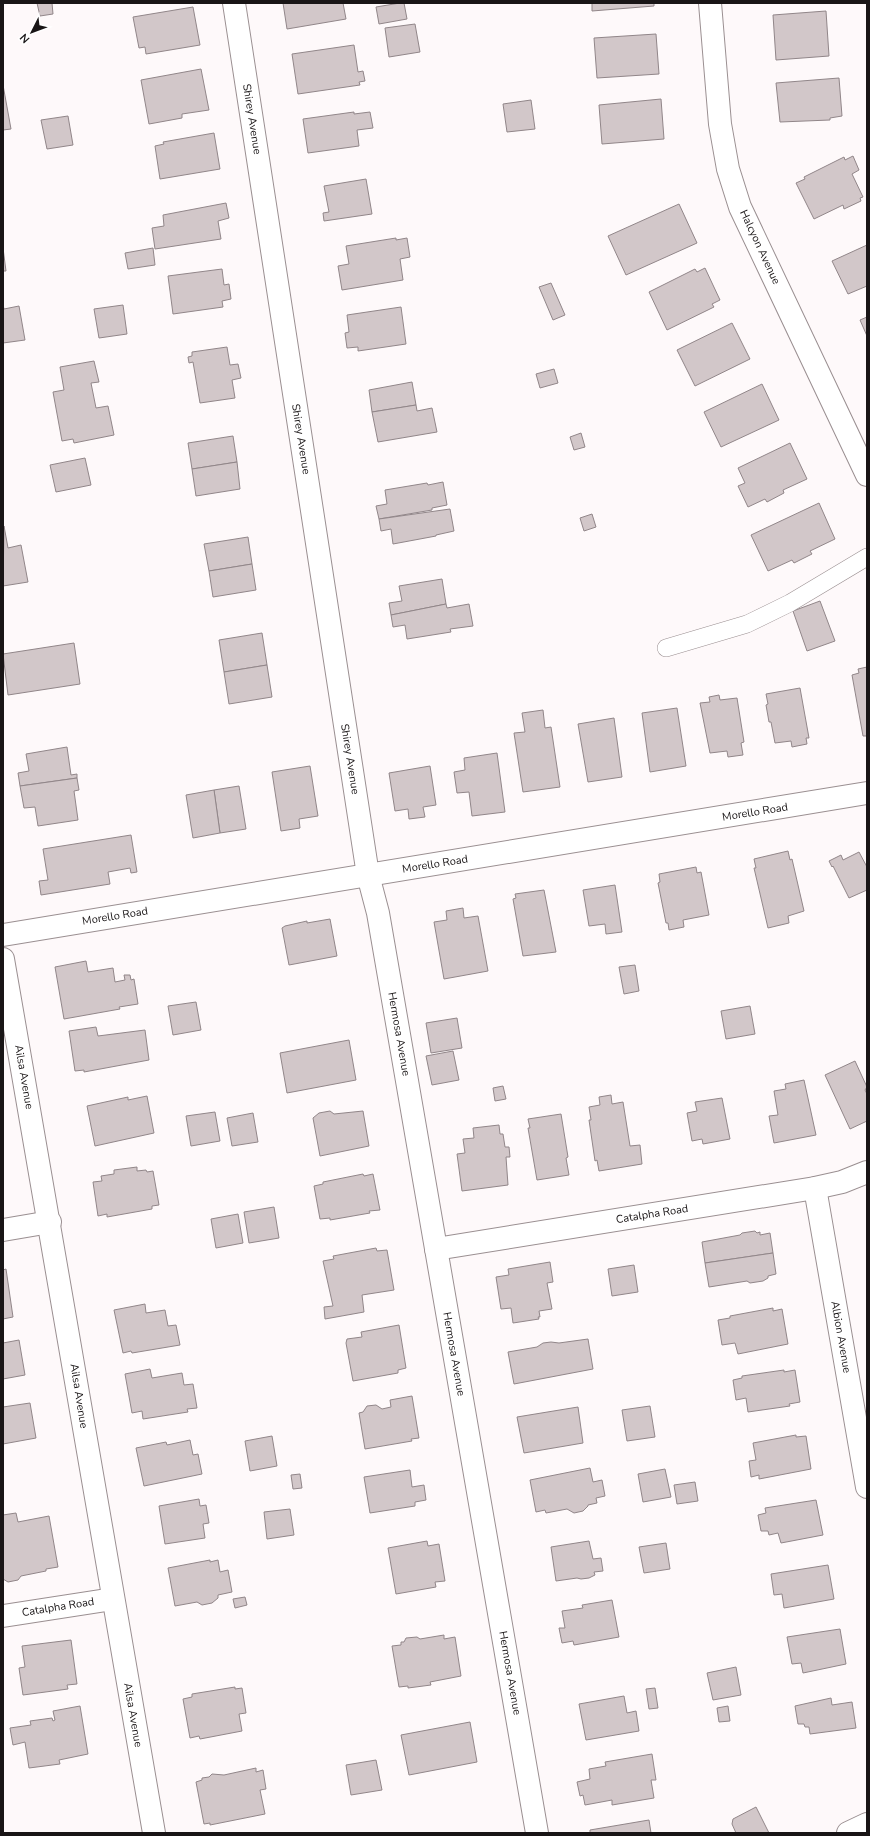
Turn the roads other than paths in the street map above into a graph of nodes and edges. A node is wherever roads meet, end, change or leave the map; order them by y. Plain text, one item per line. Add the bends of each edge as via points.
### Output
1 (234, 3) edge
2 (710, 3) edge
3 (867, 475) edge
4 (867, 557) edge
5 (666, 648) dead end
6 (867, 793) edge
7 (368, 875) junction
8 (3, 935) edge
9 (3, 959) edge
10 (867, 1172) edge
11 (815, 1188) junction
12 (50, 1222) junction
13 (3, 1230) edge
14 (436, 1249) junction
15 (867, 1487) edge
16 (113, 1599) junction
17 (3, 1616) edge
18 (867, 1824) edge
19 (154, 1833) edge
20 (537, 1833) edge
21 (848, 1833) edge

1 - 7 street, Shirey Avenue
2 - 3 street, Halcyon Avenue via 720,124 728,169 740,207
4 - 5 lane via 790,603 747,624
6 - 7 street, Morello Road
7 - 8 street, Morello Road
7 - 14 street, Hermosa Avenue via 378,913
9 - 12 street, Ailsa Avenue
10 - 11 street, Catalpha Road via 842,1182
11 - 14 street, Catalpha Road
11 - 15 street, Albion Avenue
12 - 13 street
12 - 16 street, Ailsa Avenue
14 - 20 street, Hermosa Avenue
16 - 17 street, Catalpha Road
16 - 19 street, Ailsa Avenue
18 - 21 street

